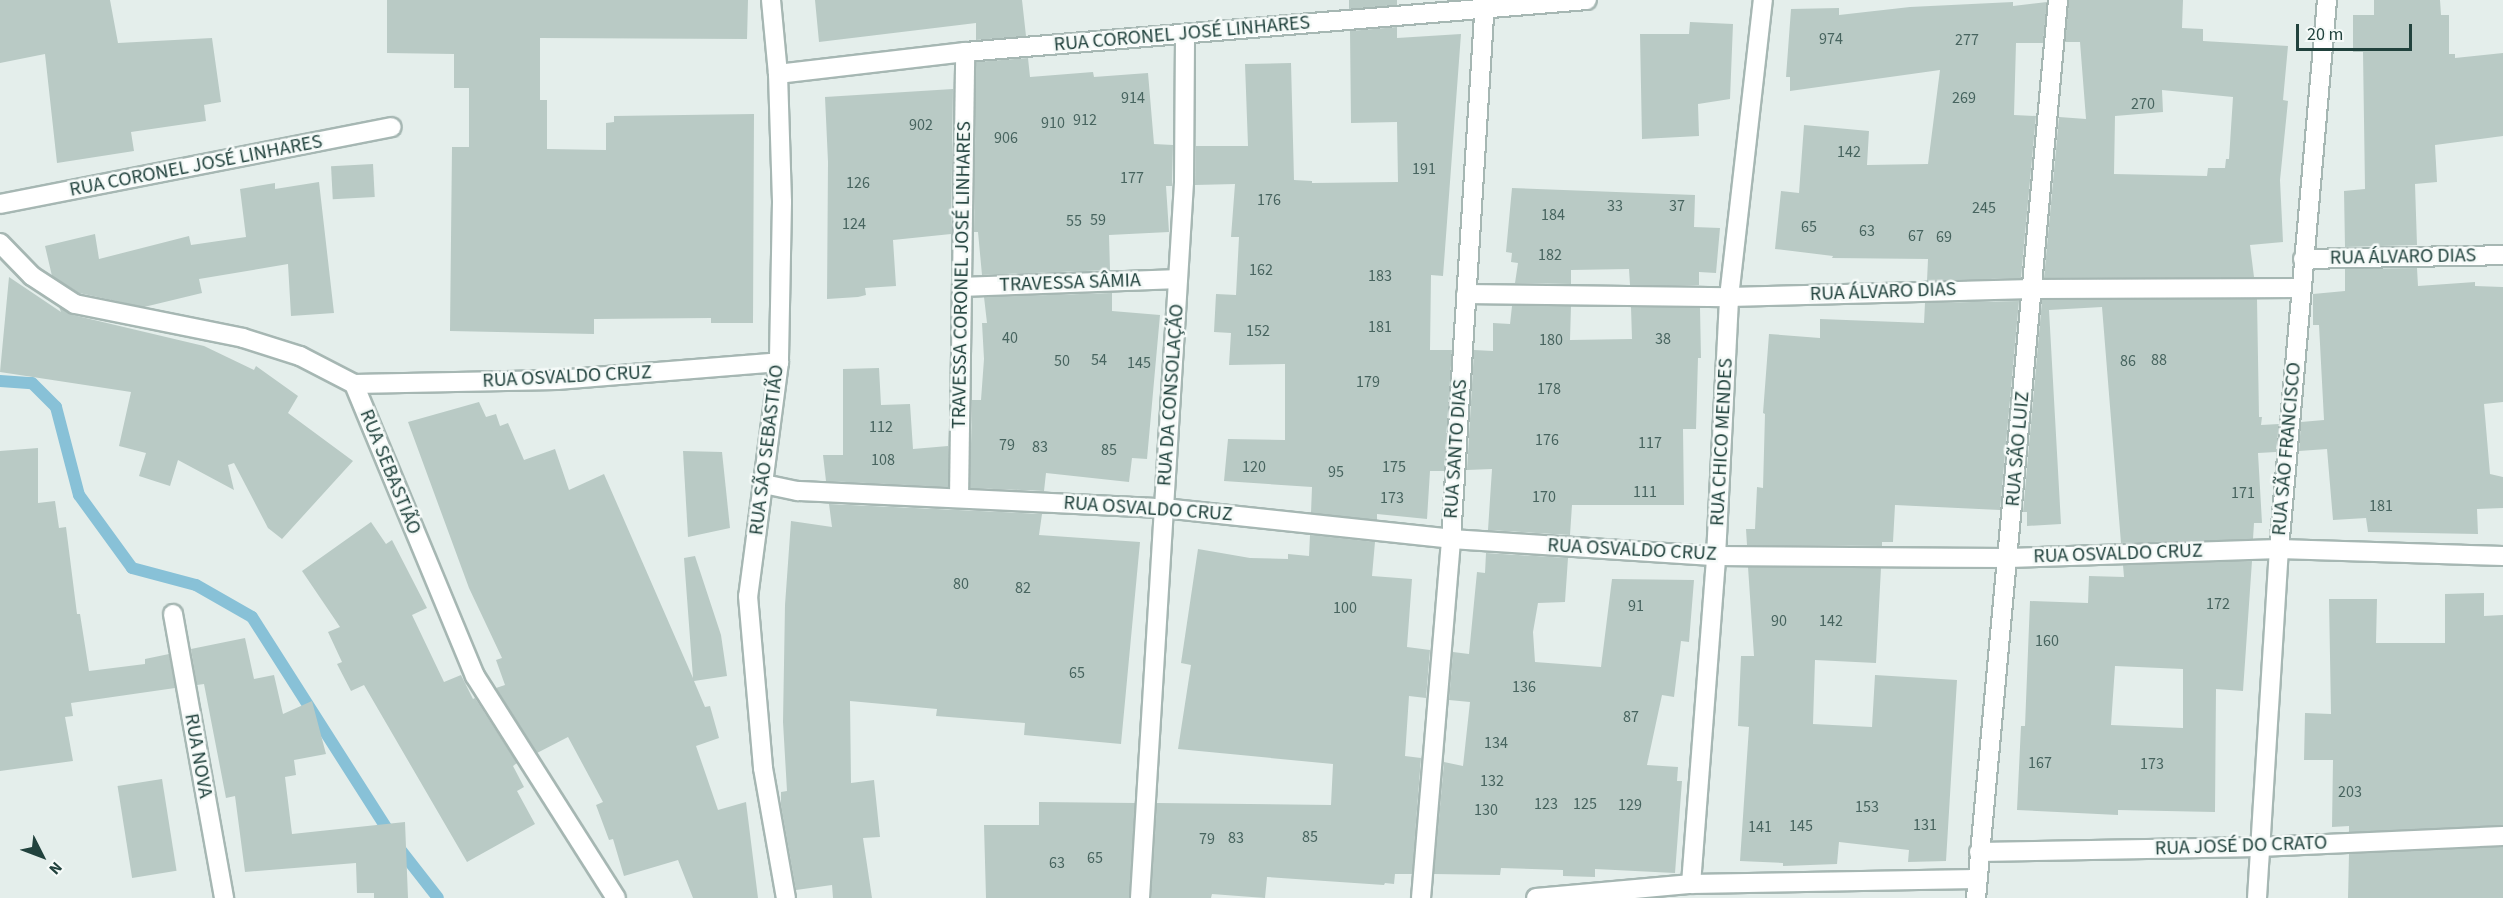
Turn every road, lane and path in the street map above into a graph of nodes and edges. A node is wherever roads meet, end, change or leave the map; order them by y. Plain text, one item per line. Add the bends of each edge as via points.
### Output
1 (771, 0) edge
2 (1587, 0) edge
3 (1763, 0) edge
4 (2058, 0) edge
5 (2327, 0) edge
6 (1485, 3) edge
7 (1185, 35) junction
8 (965, 52) junction
9 (778, 74) junction
10 (392, 127) dead end
11 (0, 204) edge
12 (0, 243) edge
13 (2503, 255) edge
14 (2303, 259) junction
15 (1178, 279) junction
16 (962, 287) junction
17 (2301, 288) junction
18 (2032, 289) junction
19 (1466, 294) junction
20 (1729, 297) junction
21 (779, 362) junction
22 (354, 384) junction
23 (764, 484) junction
24 (959, 498) junction
25 (1163, 508) junction
26 (1450, 539) junction
27 (2279, 549) junction
28 (1716, 556) junction
29 (2503, 556) edge
30 (2009, 558) junction
31 (173, 614) dead end
32 (2503, 836) edge
33 (2259, 847) junction
34 (1979, 852) junction
35 (1976, 879) junction
36 (1691, 884) junction
37 (224, 898) edge
38 (616, 898) edge
39 (786, 898) edge
40 (1140, 898) edge
41 (1421, 898) edge
42 (1536, 898) edge
43 (1976, 898) edge
44 (2258, 898) edge

1 - 9 street, RUA SÃO SEBASTIÃO
2 - 6 street, RUA CORONEL JOSÉ LINHARES
3 - 20 street, RUA CHICO MENDES
4 - 18 street, RUA SÃO LUIZ
5 - 14 street, RUA SÃO FRANCISCO
6 - 7 street, RUA CORONEL JOSÉ LINHARES
6 - 19 street, RUA SANTO DIAS
7 - 8 street, RUA CORONEL JOSÉ LINHARES
7 - 15 street, RUA DA CONSOLAÇÃO via 1184,182
8 - 9 street, RUA CORONEL JOSÉ LINHARES
8 - 16 street, TRAVESSA CORONEL JOSÉ LINHARES
9 - 21 street, RUA SÃO SEBASTIÃO via 782,202
10 - 11 street, RUA CORONEL JOSÉ LINHARES
12 - 22 street, RUA SEBASTIÃO via 32,276 75,303 243,338 300,357
13 - 14 street, RUA ÁLVARO DIAS
14 - 17 street, RUA SÃO FRANCISCO
15 - 16 street, TRAVESSA SÂMIA
15 - 25 street, RUA DA CONSOLAÇÃO
16 - 24 street, TRAVESSA CORONEL JOSÉ LINHARES
17 - 18 street, RUA ÁLVARO DIAS
17 - 27 street, RUA SÃO FRANCISCO
18 - 20 street, RUA ÁLVARO DIAS
18 - 30 street, RUA SÃO LUIZ
19 - 20 street, RUA ÁLVARO DIAS
19 - 26 street, RUA SANTO DIAS
20 - 28 street, RUA CHICO MENDES
21 - 22 street, RUA OSVALDO CRUZ via 557,380
21 - 23 street, RUA SÃO SEBASTIÃO
22 - 38 street, RUA SEBASTIÃO via 475,676
23 - 24 street, RUA OSVALDO CRUZ via 798,491
23 - 39 street, RUA SÃO SEBASTIÃO via 749,608 763,768
24 - 25 street, RUA OSVALDO CRUZ
25 - 26 street, RUA OSVALDO CRUZ
25 - 40 street, RUA DA CONSOLAÇÃO
26 - 28 street, RUA OSVALDO CRUZ
26 - 41 street, RUA SANTO DIAS
27 - 29 street, RUA OSVALDO CRUZ
27 - 30 street, RUA OSVALDO CRUZ
27 - 33 street, RUA SÃO FRANCISCO
28 - 30 street, RUA OSVALDO CRUZ
28 - 36 street, RUA CHICO MENDES
30 - 34 street, RUA SÃO LUIZ
31 - 37 street, RUA NOVA
32 - 33 street, RUA JOSÉ DO CRATO
33 - 34 street, RUA JOSÉ DO CRATO
33 - 44 street, RUA SÃO FRANCISCO
34 - 35 street, RUA SÃO LUIZ
35 - 36 street
35 - 43 street, RUA SÃO LUIZ
36 - 42 street

